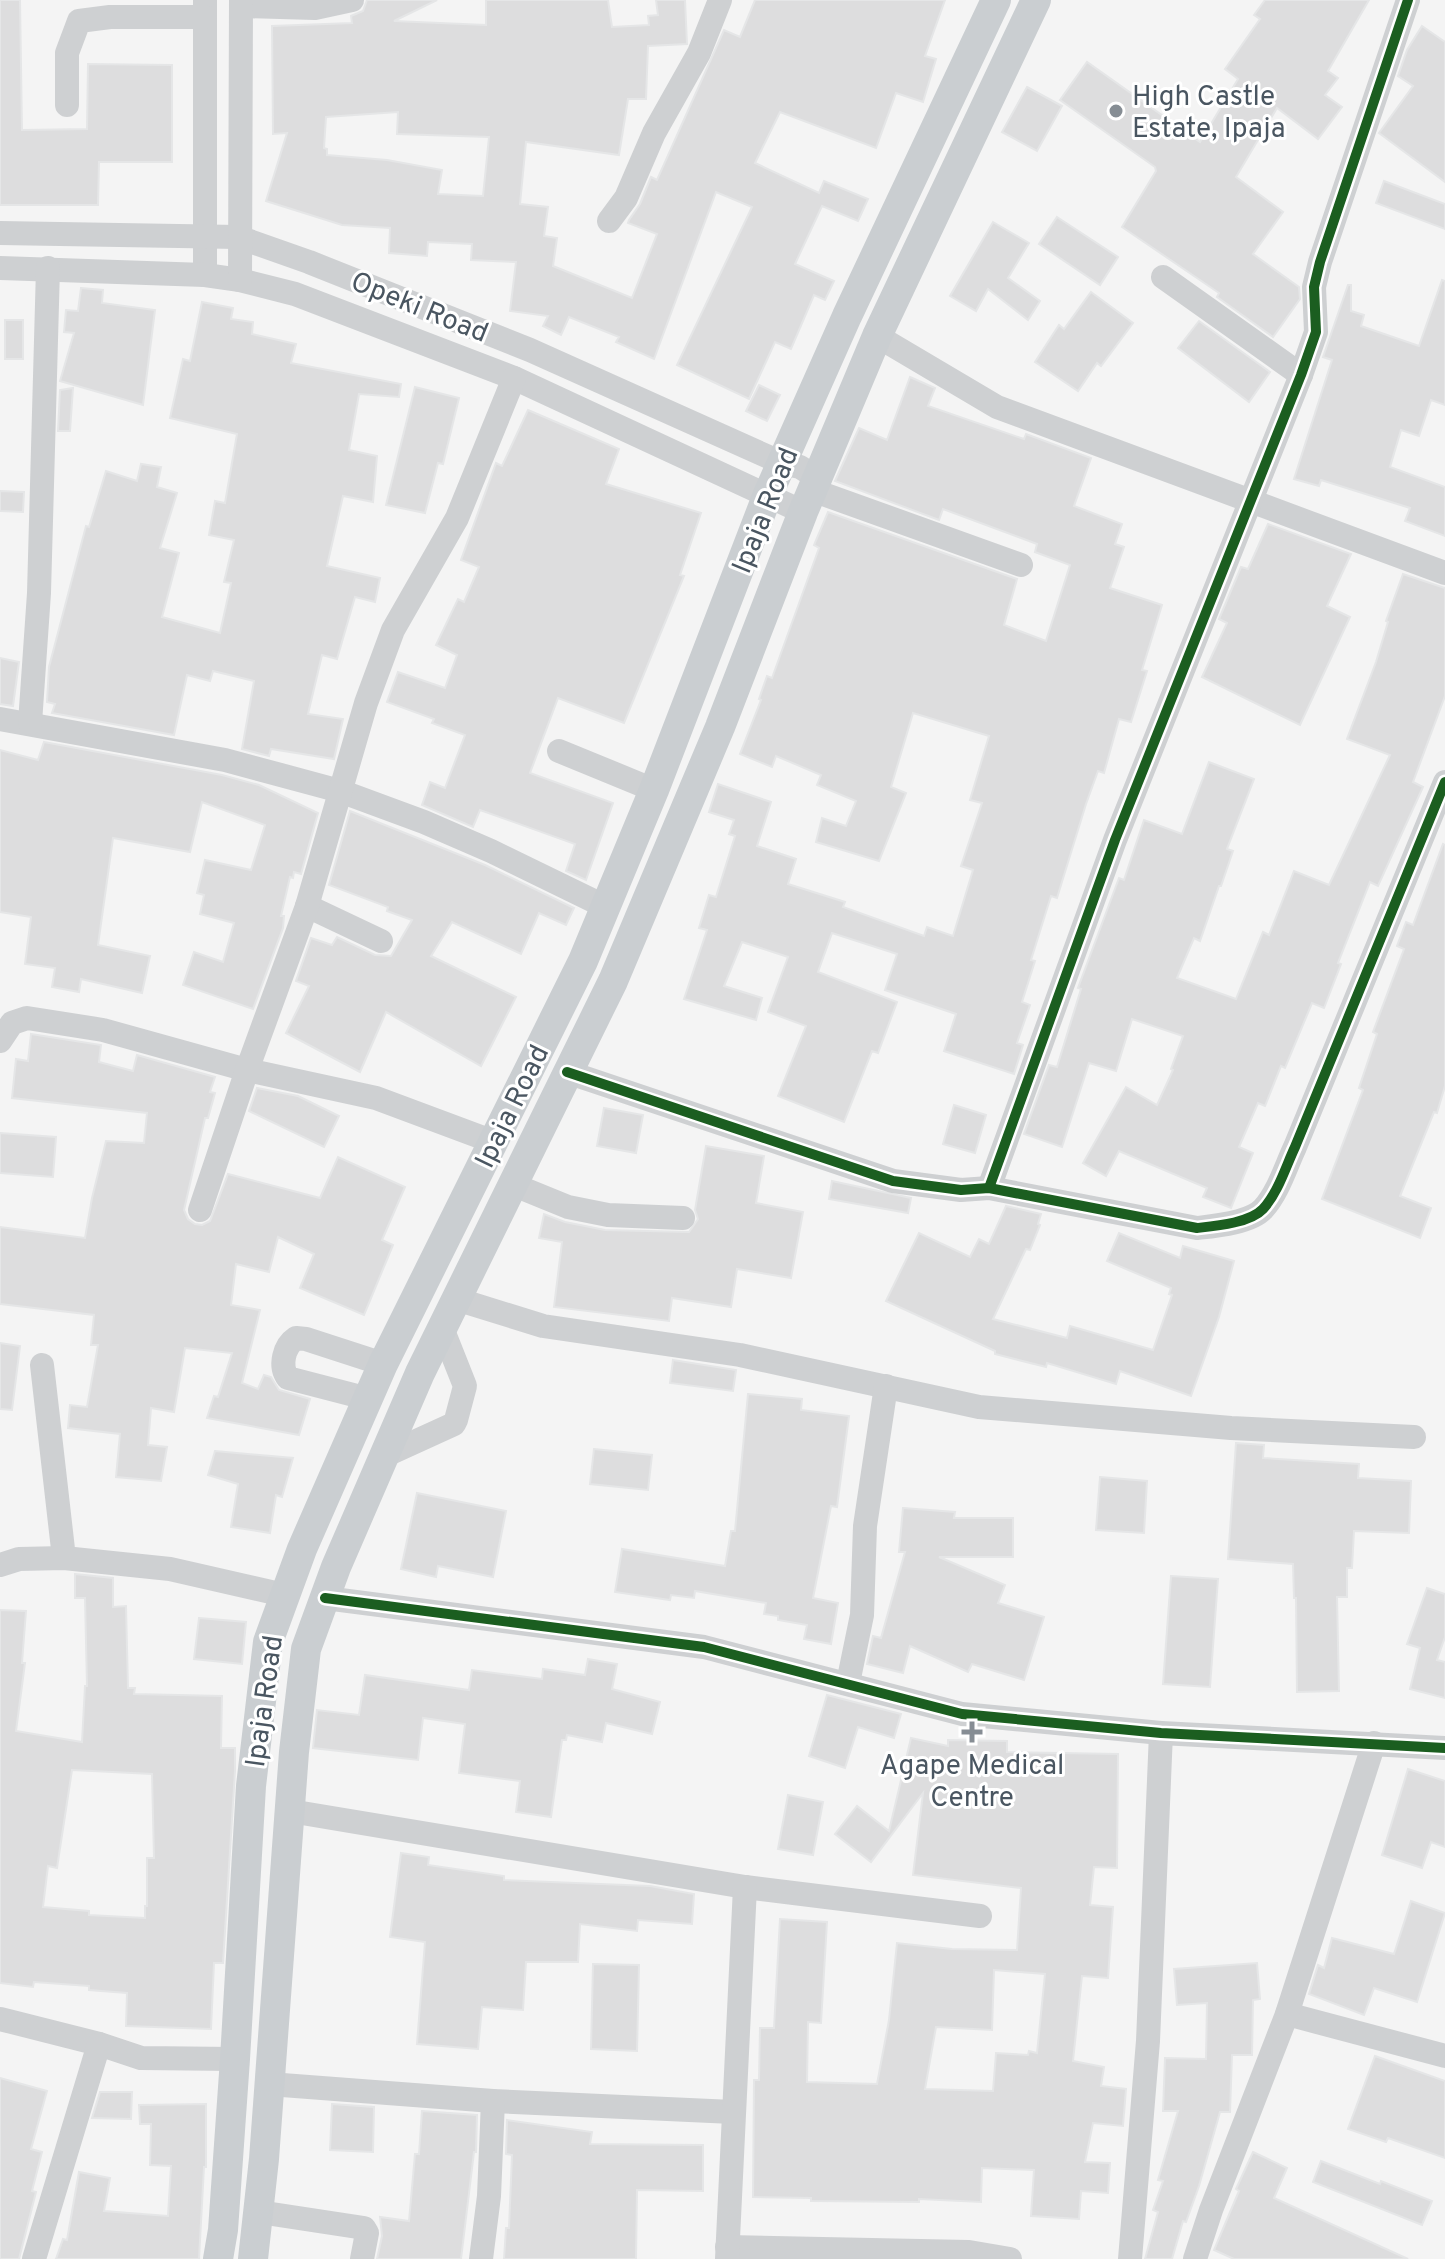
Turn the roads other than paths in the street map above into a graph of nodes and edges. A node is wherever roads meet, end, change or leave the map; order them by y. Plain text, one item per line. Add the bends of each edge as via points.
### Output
1 (352, 0) edge
2 (720, 0) edge
3 (996, 0) edge
4 (1036, 0) edge
5 (1408, 0) edge
6 (241, 3) edge
7 (110, 9) edge
8 (205, 9) edge
9 (67, 105) dead end
10 (609, 221) dead end
11 (0, 233) edge
12 (205, 236) junction
13 (238, 237) junction
14 (0, 268) edge
15 (48, 268) junction
16 (205, 275) junction
17 (1163, 277) dead end
18 (240, 280) junction
19 (877, 336) junction
20 (1301, 375) junction
21 (514, 378) junction
22 (782, 463) junction
23 (810, 493) junction
24 (768, 494) junction
25 (1250, 499) junction
26 (1021, 565) dead end
27 (1445, 573) edge
28 (0, 719) edge
29 (30, 723) junction
30 (559, 751) dead end
31 (1445, 782) edge
32 (654, 790) junction
33 (340, 791) junction
34 (307, 906) junction
35 (604, 906) junction
36 (381, 941) dead end
37 (0, 1041) edge
38 (247, 1070) junction
39 (567, 1072) junction
40 (494, 1142) junction
41 (514, 1185) junction
42 (989, 1188) junction
43 (200, 1210) dead end
44 (683, 1218) dead end
45 (456, 1299) junction
46 (410, 1311) junction
47 (442, 1328) junction
48 (383, 1364) junction
49 (42, 1365) dead end
50 (886, 1386) junction
51 (369, 1399) junction
52 (1414, 1437) dead end
53 (386, 1455) junction
54 (64, 1558) junction
55 (0, 1565) edge
56 (284, 1595) junction
57 (325, 1598) junction
58 (848, 1683) junction
59 (1161, 1733) junction
60 (1374, 1743) junction
61 (1445, 1748) edge
62 (290, 1811) junction
63 (745, 1887) junction
64 (980, 1916) dead end
65 (1287, 2014) junction
66 (0, 2019) edge
67 (99, 2044) junction
68 (1445, 2056) edge
69 (235, 2059) junction
70 (269, 2084) junction
71 (493, 2101) junction
72 (733, 2112) junction
73 (259, 2212) junction
74 (727, 2253) edge
75 (34, 2259) edge
76 (218, 2259) edge
77 (253, 2259) edge
78 (362, 2259) edge
79 (481, 2259) edge
80 (1010, 2259) edge
81 (1130, 2259) edge
82 (1195, 2259) edge

1 - 6 street via 315,8
2 - 10 street via 699,53 654,133 626,198
3 - 22 main road, Ipaja Road
4 - 19 main road, Ipaja Road
5 - 20 street via 1320,262 1314,287 1316,332
6 - 13 street
7 - 8 street
7 - 9 street via 79,21 67,53
8 - 12 street
11 - 12 street, Opeki Road
12 - 13 street, Opeki Road
12 - 16 street
13 - 18 street
13 - 22 street, Opeki Road via 530,350
14 - 15 street, Opeki Road
15 - 16 street, Opeki Road
15 - 29 street
16 - 18 street, Opeki Road
17 - 20 street
18 - 21 street, Opeki Road via 295,294
19 - 23 main road, Ipaja Road
19 - 25 street via 997,407
20 - 25 street
21 - 24 street, Opeki Road
21 - 33 street via 457,518 393,630
22 - 23 street, Opeki Road via 800,467
22 - 24 main road, Ipaja Road
23 - 24 street, Opeki Road
23 - 26 street
23 - 39 main road, Ipaja Road via 643,913
24 - 32 main road, Ipaja Road
25 - 27 street
25 - 42 street via 1115,840
28 - 29 street
29 - 33 street via 225,760
30 - 32 street
31 - 42 street via 1295,1147 1262,1211 1229,1224 1197,1228
32 - 35 main road, Ipaja Road
33 - 34 street
33 - 35 street via 491,851
34 - 36 street
34 - 38 street
35 - 40 main road, Ipaja Road via 583,961
37 - 38 street via 12,1023 27,1018 103,1030
38 - 40 street via 376,1098
38 - 43 street
39 - 41 main road, Ipaja Road
39 - 42 street via 893,1181 961,1190
40 - 46 main road, Ipaja Road
41 - 44 street via 568,1207 608,1215
41 - 45 main road, Ipaja Road
45 - 47 main road, Ipaja Road
45 - 50 street via 543,1326 740,1355
46 - 47 main road
46 - 48 main road, Ipaja Road
47 - 53 main road, Ipaja Road
47 - 53 street via 465,1386 456,1420
48 - 51 main road, Ipaja Road
48 - 51 street via 306,1339 289,1342 282,1364 288,1378
49 - 54 street
50 - 52 street via 979,1407
50 - 58 street via 865,1526 862,1615
51 - 56 main road, Ipaja Road
53 - 57 main road, Ipaja Road
54 - 55 street
54 - 56 street via 170,1569
56 - 69 main road, Ipaja Road via 268,1642 251,1786
57 - 58 street via 668,1641
57 - 62 main road, Ipaja Road via 306,1649
58 - 59 street via 962,1714
59 - 60 street
59 - 81 street via 1148,2041
60 - 61 street
60 - 65 street
62 - 63 street
62 - 70 main road, Ipaja Road
63 - 64 street
63 - 72 street
65 - 68 street
65 - 82 street
66 - 67 street
67 - 69 street via 141,2058
67 - 75 street
69 - 76 main road, Ipaja Road
70 - 71 street
70 - 73 main road, Ipaja Road
71 - 72 street
71 - 79 street
72 - 74 street
73 - 77 main road, Ipaja Road
73 - 78 street via 364,2228
74 - 80 street via 969,2252

